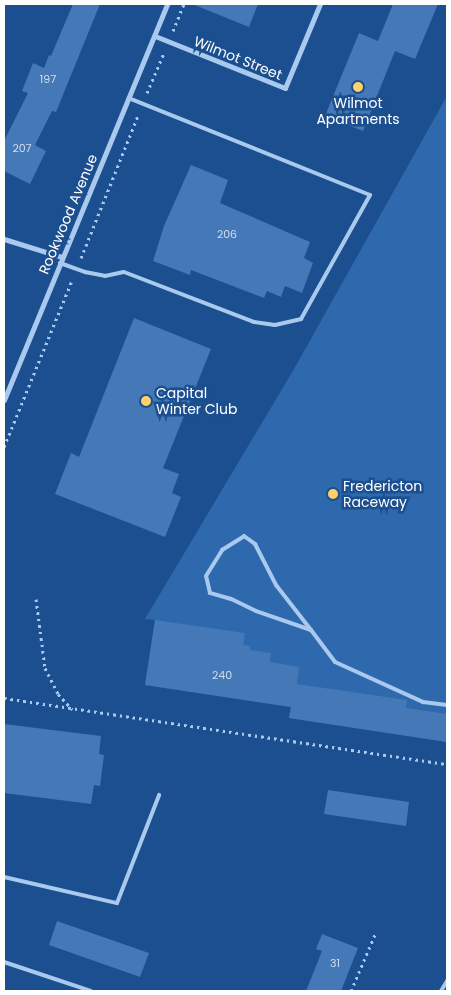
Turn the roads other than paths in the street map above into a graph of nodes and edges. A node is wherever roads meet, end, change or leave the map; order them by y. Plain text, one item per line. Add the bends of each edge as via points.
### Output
1 (167, 4) edge
2 (320, 4) edge
3 (154, 36) junction
4 (129, 98) junction
5 (4, 239) edge
6 (61, 260) junction
7 (4, 400) edge
8 (311, 630) junction
9 (447, 705) edge
10 (159, 795) dead end
11 (4, 877) edge
12 (4, 962) edge
13 (447, 980) edge
14 (91, 991) edge
15 (441, 991) edge

1 - 3 street, Rookwood Avenue
2 - 3 street, Wilmot Street via 285,88
3 - 4 street, Rookwood Avenue
4 - 6 street, Rookwood Avenue
4 - 6 lane via 370,195 301,319 275,325 254,322 124,272 105,276 85,272
5 - 6 street
6 - 7 street, Rookwood Avenue
8 - 8 lane via 276,585 255,544 244,536 222,550 206,576 210,593
8 - 9 lane via 335,662 423,702
10 - 11 lane via 117,904
12 - 14 lane
13 - 15 lane

